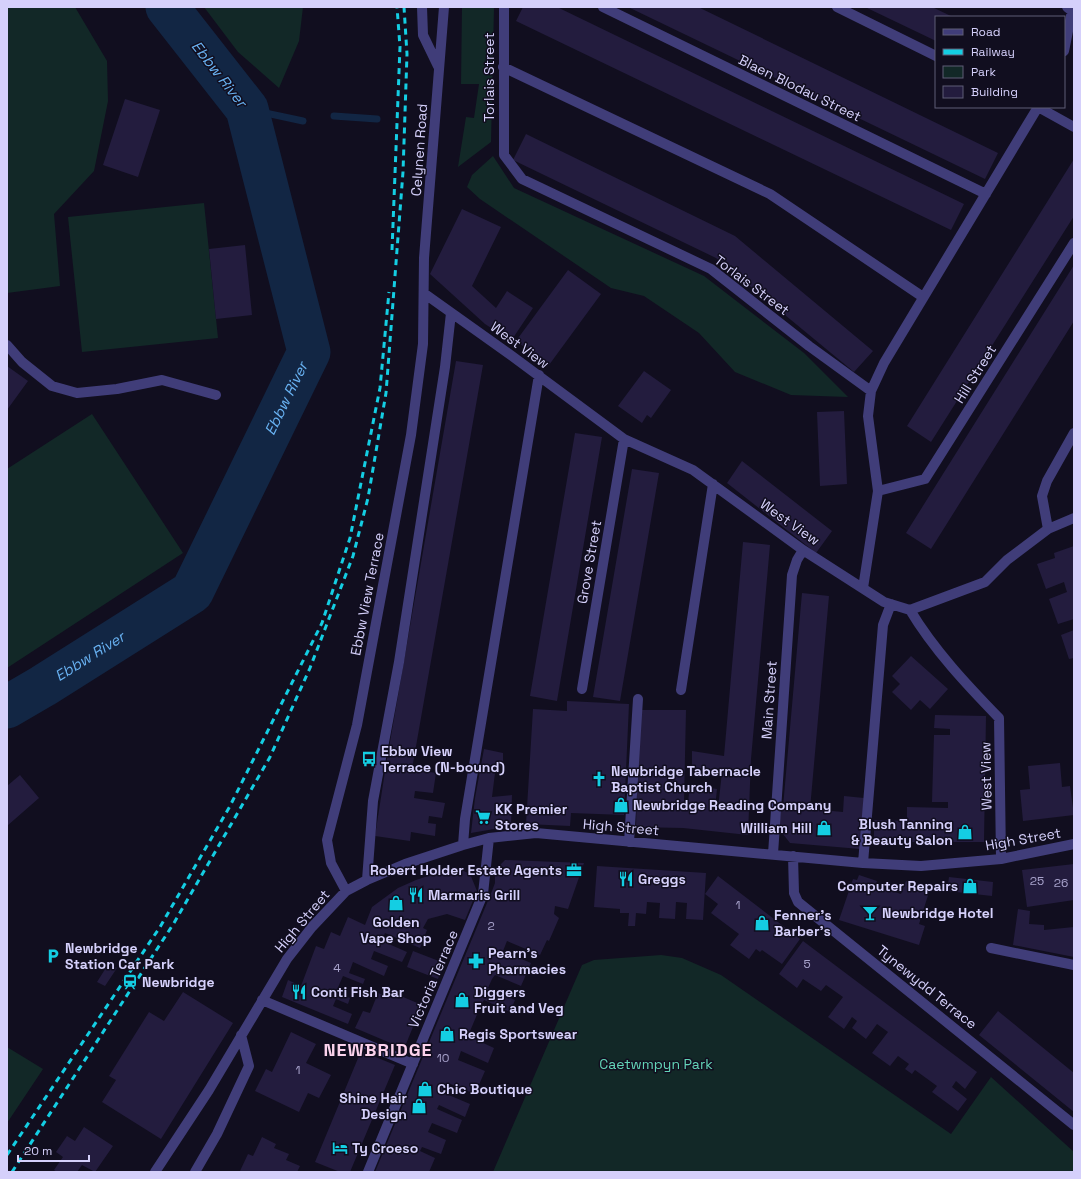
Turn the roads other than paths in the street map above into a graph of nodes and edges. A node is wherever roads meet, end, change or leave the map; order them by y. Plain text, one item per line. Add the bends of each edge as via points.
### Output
1 (422, 7) edge
2 (444, 7) edge
3 (504, 7) edge
4 (603, 7) edge
5 (837, 7) edge
6 (1067, 7) edge
7 (1065, 46) edge
8 (935, 56) edge
9 (438, 66) junction
10 (503, 67) junction
11 (1037, 108) edge
12 (1040, 108) edge
13 (1074, 127) edge
14 (986, 194) junction
15 (1074, 242) edge
16 (425, 294) junction
17 (923, 297) junction
18 (451, 313) junction
19 (7, 345) edge
20 (539, 375) junction
21 (871, 391) junction
22 (216, 395) dead end
23 (1074, 433) edge
24 (624, 439) junction
25 (713, 484) junction
26 (878, 491) junction
27 (1074, 518) edge
28 (1048, 529) junction
29 (803, 550) junction
30 (862, 588) junction
31 (891, 604) junction
32 (910, 610) junction
33 (582, 689) dead end
34 (681, 690) dead end
35 (638, 700) dead end
36 (489, 838) junction
37 (629, 842) junction
38 (1074, 844) edge
39 (463, 845) junction
40 (773, 854) junction
41 (793, 856) junction
42 (1001, 859) junction
43 (863, 863) junction
44 (367, 880) junction
45 (346, 891) junction
46 (991, 948) dead end
47 (1074, 965) edge
48 (262, 1000) junction
49 (241, 1035) junction
50 (413, 1064) junction
51 (1074, 1125) edge
52 (155, 1172) edge
53 (194, 1172) edge
54 (368, 1172) edge

1 - 9 street via 423,35
2 - 9 street, Celynen Road
3 - 10 street, Torlais Street
4 - 14 street, Blaen Blodau Street
5 - 8 street
6 - 7 street via 1072,11
9 - 16 street, Celynen Road via 436,129 424,258
10 - 17 street via 770,194
10 - 21 street, Torlais Street via 504,155 522,179 711,269
11 - 14 street
12 - 13 street
14 - 17 street
15 - 26 street, Hill Street via 926,479
16 - 18 street, West View
16 - 45 street, Ebbw View Terrace via 423,344 411,435 357,726 327,840 331,863
17 - 21 street via 884,363
18 - 20 street, West View
18 - 44 street via 445,367 401,646 373,801
19 - 22 street via 22,362 52,386 77,393 117,389 162,380
20 - 24 street, West View
20 - 39 street via 465,820
21 - 26 street via 868,416
23 - 28 street via 1050,475 1042,496
24 - 25 street, West View via 693,470
24 - 33 street, Grove Street
25 - 29 street, West View
25 - 34 street
26 - 30 street
27 - 28 street
28 - 32 street via 1007,560 985,582
29 - 30 street, West View
29 - 40 street, Main Street via 792,575
30 - 31 street, West View
31 - 32 street, West View
31 - 43 street via 883,625
32 - 42 street, West View via 947,662 999,718
35 - 37 street
36 - 37 street, High Street via 536,833
36 - 39 street, High Street
36 - 50 street, Victoria Terrace via 484,894
37 - 40 street, High Street
38 - 42 street, High Street
39 - 44 street, High Street via 405,864
40 - 41 street, High Street
41 - 43 street, High Street
41 - 51 street, Tynewydd Terrace via 794,893 798,902
42 - 43 street, High Street via 921,866
44 - 45 street, High Street
45 - 48 street, High Street via 312,927 287,959
46 - 47 street
48 - 49 street, High Street
48 - 50 street
49 - 52 street, High Street via 170,1152
49 - 53 street via 249,1066 217,1134
50 - 54 street, Victoria Terrace

